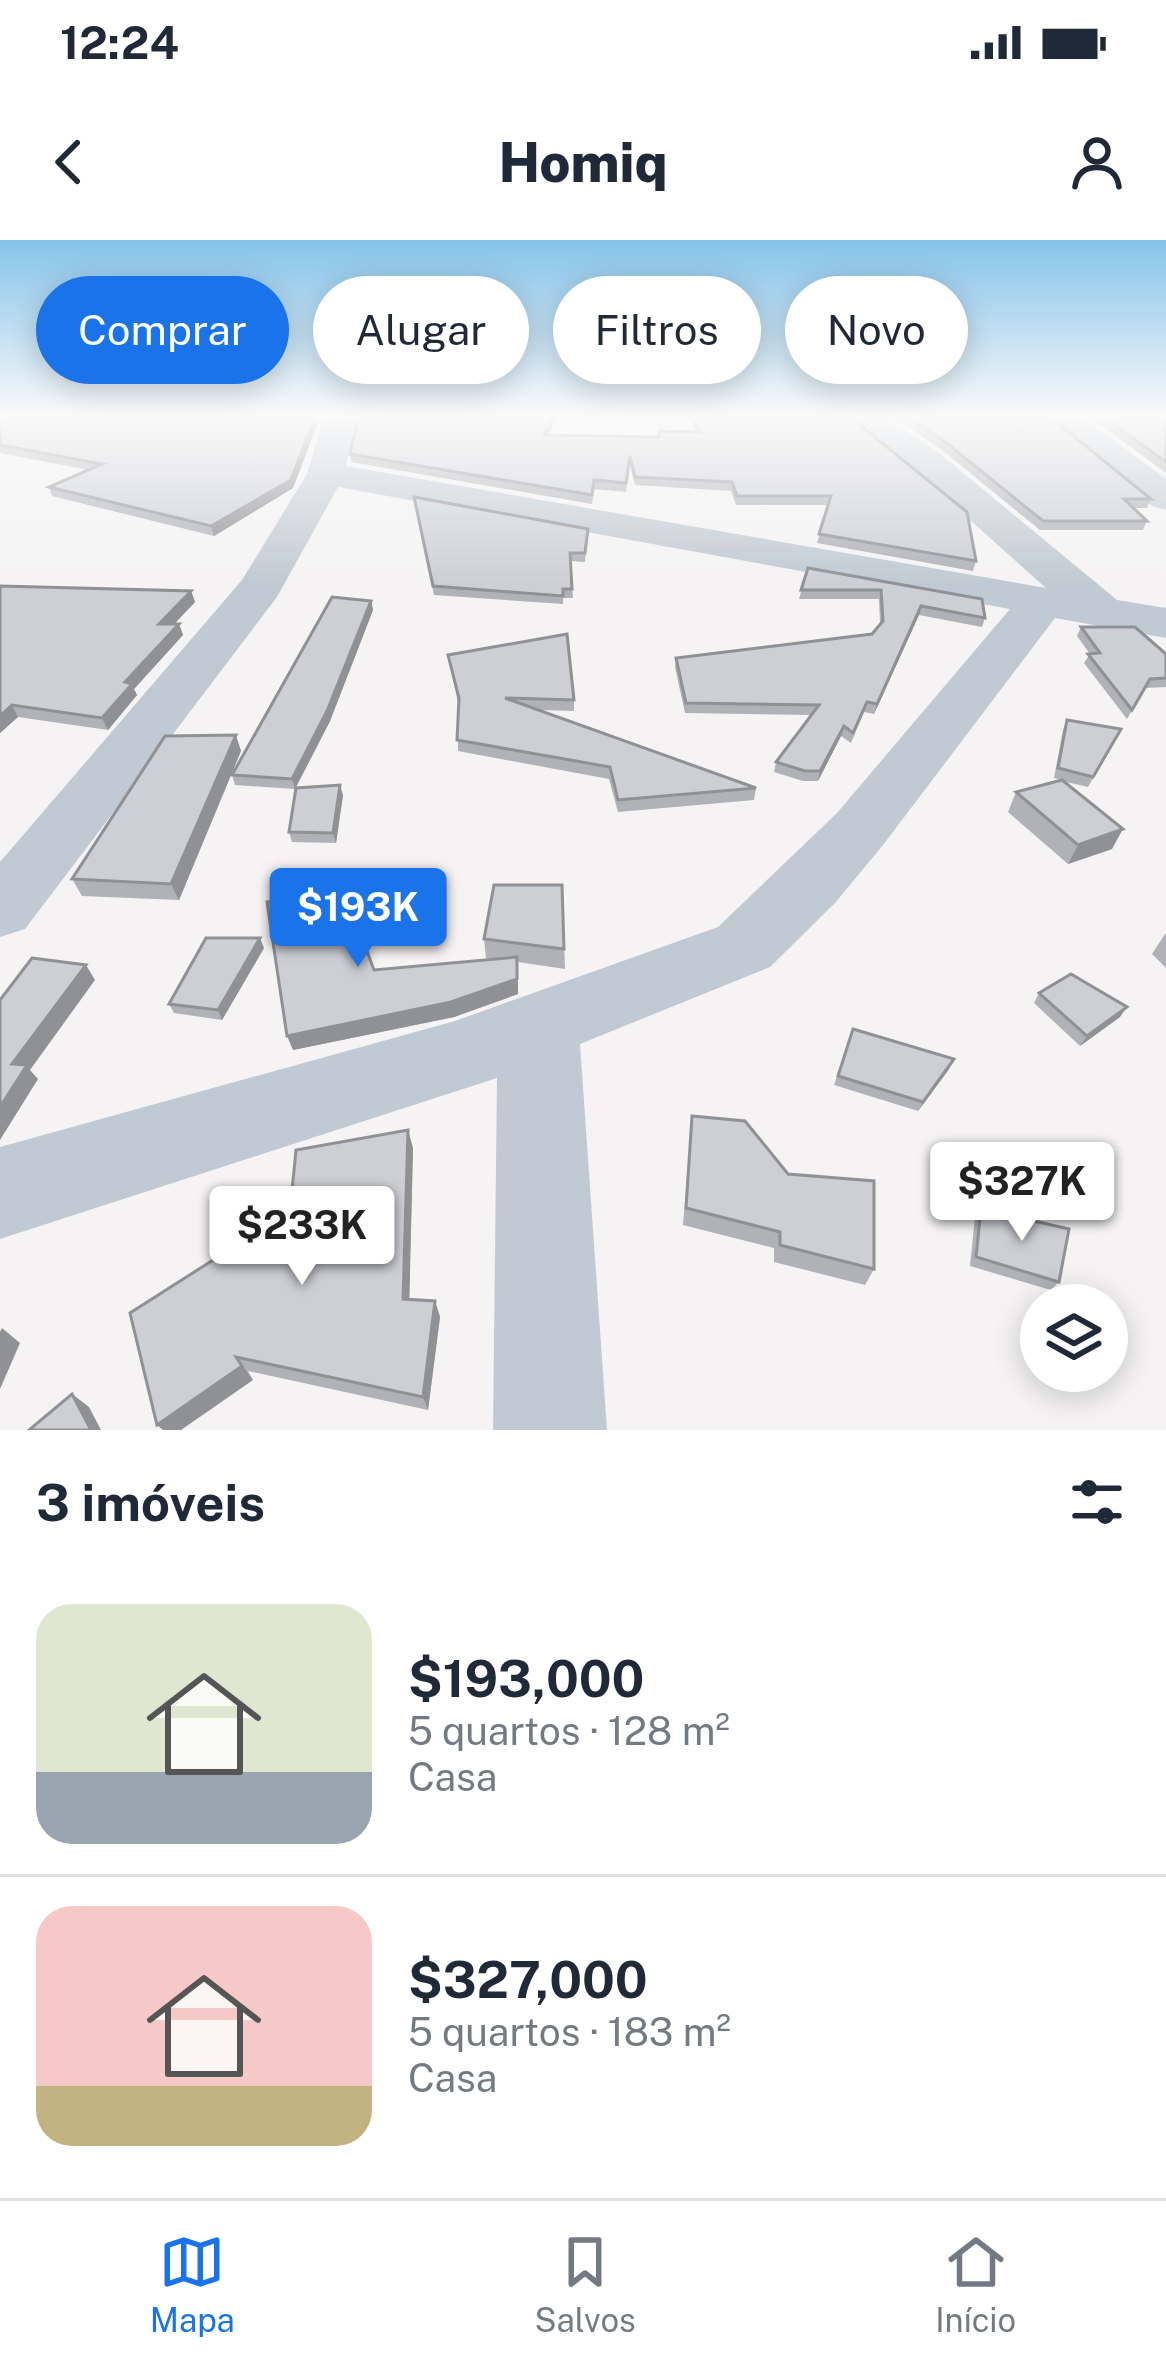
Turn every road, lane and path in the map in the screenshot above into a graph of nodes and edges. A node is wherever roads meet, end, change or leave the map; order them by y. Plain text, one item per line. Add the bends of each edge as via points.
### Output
1 (326, 473) joint
2 (937, 473) edge
3 (1133, 473) edge
4 (1166, 498) edge
5 (1070, 606) junction
6 (1166, 622) edge
7 (0, 910) edge
8 (538, 1025) junction
9 (0, 1192) edge
10 (550, 1430) edge

1 - 5 street
1 - 7 street via 261,587
2 - 5 street
3 - 4 street
5 - 6 street
5 - 8 street via 744,947
8 - 9 street via 456,1057
8 - 10 street

